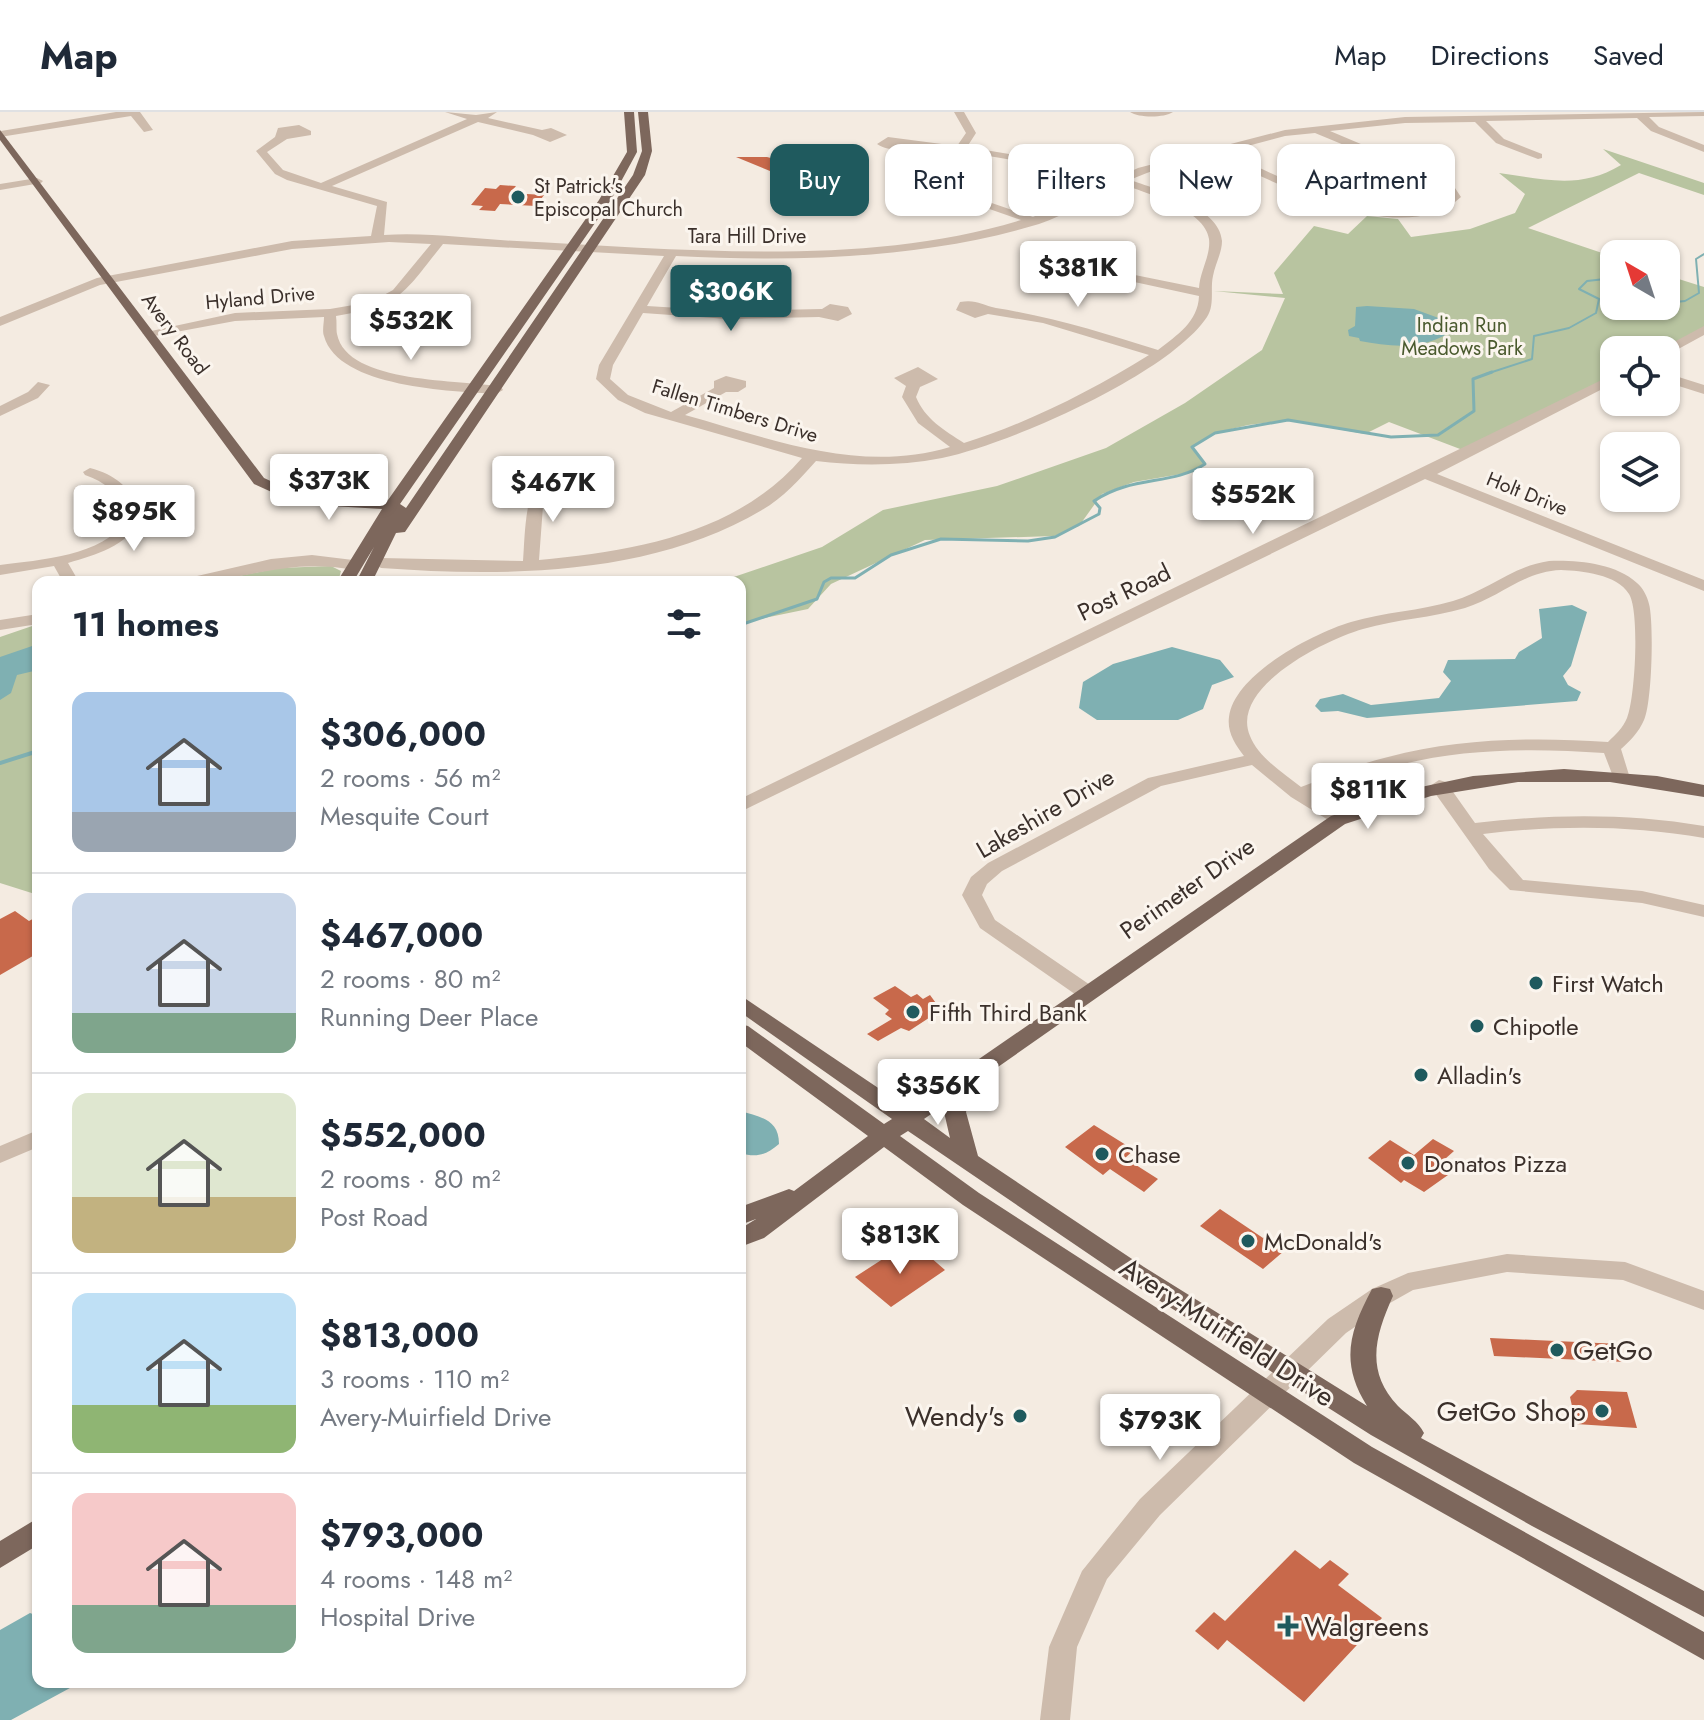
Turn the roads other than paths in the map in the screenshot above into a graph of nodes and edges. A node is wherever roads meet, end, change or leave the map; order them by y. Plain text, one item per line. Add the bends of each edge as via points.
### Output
1 (134, 112) edge
2 (450, 112) edge
3 (492, 112) edge
4 (629, 112) edge
5 (643, 112) edge
6 (959, 112) edge
7 (1135, 112) edge
8 (1168, 112) edge
9 (1700, 113) edge
10 (1588, 114) edge
11 (1640, 115) junction
12 (1401, 116) edge
13 (478, 119) junction
14 (1478, 119) junction
15 (1315, 129) junction
16 (148, 130) dead end
17 (540, 133) dead end
18 (0, 134) edge
19 (283, 137) dead end
20 (964, 144) edge
21 (1245, 144) edge
22 (1704, 149) edge
23 (1538, 156) dead end
24 (1261, 171) edge
25 (37, 181) junction
26 (323, 186) junction
27 (0, 187) edge
28 (1134, 187) edge
29 (992, 206) edge
30 (1045, 216) edge
31 (1035, 221) junction
32 (377, 238) junction
33 (441, 239) junction
34 (572, 247) junction
35 (592, 248) junction
36 (671, 254) junction
37 (1118, 275) dead end
38 (109, 279) junction
39 (1205, 293) junction
40 (639, 309) junction
41 (987, 310) dead end
42 (330, 313) junction
43 (823, 313) dead end
44 (0, 322) edge
45 (1704, 330) edge
46 (149, 333) junction
47 (1680, 343) edge
48 (1158, 354) junction
49 (1680, 382) edge
50 (914, 384) dead end
51 (43, 385) dead end
52 (1600, 385) edge
53 (475, 388) junction
54 (723, 388) dead end
55 (496, 390) junction
56 (1704, 390) edge
57 (0, 412) edge
58 (675, 415) junction
59 (962, 448) junction
60 (811, 457) junction
61 (90, 472) dead end
62 (1425, 474) junction
63 (547, 477) dead end
64 (386, 513) junction
65 (1607, 548) junction
66 (58, 559) junction
67 (381, 563) junction
68 (531, 564) junction
69 (1588, 568) junction
70 (0, 570) edge
71 (354, 574) edge
72 (68, 576) edge
73 (214, 576) edge
74 (367, 576) edge
75 (375, 576) edge
76 (1704, 586) edge
77 (32, 620) edge
78 (0, 625) edge
79 (1612, 748) junction
80 (1257, 758) junction
81 (1620, 775) junction
82 (1439, 786) junction
83 (1704, 791) edge
84 (1299, 794) junction
85 (746, 803) edge
86 (1338, 820) junction
87 (1473, 829) junction
88 (1704, 832) edge
89 (1704, 911) edge
90 (1089, 994) junction
91 (746, 1006) edge
92 (746, 1035) edge
93 (965, 1080) junction
94 (907, 1120) junction
95 (885, 1136) junction
96 (32, 1141) edge
97 (0, 1155) edge
98 (968, 1162) junction
99 (804, 1193) junction
100 (746, 1214) edge
101 (746, 1236) edge
102 (1381, 1296) junction
103 (1704, 1301) edge
104 (1290, 1371) junction
105 (1267, 1394) junction
106 (1466, 1474) junction
107 (32, 1534) edge
108 (0, 1556) edge
109 (1704, 1605) edge
110 (1704, 1647) edge
111 (1055, 1720) edge

1 - 16 street
1 - 18 street
2 - 13 street
3 - 13 street
4 - 34 main road via 632,152
5 - 35 main road via 647,151 639,175
6 - 20 street via 971,133
7 - 8 street
9 - 11 street, Tara Hill Drive
10 - 11 street, Tara Hill Drive
10 - 14 street, Tara Hill Drive
11 - 22 street via 1655,129
12 - 14 street, Tara Hill Drive
12 - 15 street, Tara Hill Drive
13 - 17 street
13 - 26 street
14 - 23 street via 1500,141
15 - 21 street, Tara Hill Drive
15 - 24 street via 1447,184 1455,192 1452,201 1418,212 1377,214
18 - 25 main road, Avery Road
19 - 26 street via 264,147 263,155 279,172
25 - 27 street
25 - 38 main road, Avery Road
26 - 32 street via 383,204
28 - 39 street, Fallen Timbers Drive via 1198,214 1211,225 1217,239
29 - 31 street
30 - 31 street, Tara Hill Drive
31 - 36 street, Tara Hill Drive via 967,239 881,250
32 - 33 street, Tara Hill Drive
32 - 38 street, Tara Hill Drive via 292,245
33 - 34 street, Tara Hill Drive
33 - 42 street, Hyland Drive via 392,297
34 - 35 street, Tara Hill Drive
34 - 53 main road
35 - 36 street, Tara Hill Drive
35 - 55 main road
36 - 40 street, Fallen Timbers Drive
37 - 39 street
38 - 44 street, Tara Hill Drive
38 - 46 main road, Avery Road
39 - 48 street, Fallen Timbers Drive via 1204,313 1187,335
40 - 43 street via 728,315
40 - 58 street, Fallen Timbers Drive via 603,379 627,399
41 - 48 street via 1045,319
42 - 46 street, Hyland Drive via 235,317
42 - 53 street via 333,345 355,363 398,379
45 - 47 street
46 - 64 main road, Avery Road via 259,481 298,499
48 - 59 street, Fallen Timbers Drive via 1072,403
49 - 56 street
50 - 59 street via 909,397 913,410
51 - 57 street
52 - 62 street, Post Road
53 - 55 street
53 - 64 main road
54 - 58 street
55 - 67 main road
58 - 60 street, Fallen Timbers Drive
59 - 60 street, Fallen Timbers Drive via 881,460
60 - 68 street via 773,496 715,528 619,554
61 - 66 street via 119,485 136,519 133,528 111,544
62 - 65 street, Holt Drive
62 - 85 street, Post Road
63 - 68 street via 535,506
64 - 71 main road
64 - 74 main road via 400,510
65 - 69 street
65 - 76 street, Holt Drive
66 - 70 street
66 - 72 street
67 - 68 street
67 - 75 main road
69 - 79 street via 1630,585 1643,610 1640,709 1633,731
69 - 80 street via 1537,567 1472,600 1352,627 1276,666 1243,696 1238,711 1239,734
71 - 73 street via 298,561
77 - 78 street
79 - 81 street
79 - 84 street via 1526,744 1444,751 1369,768
80 - 84 street
80 - 90 street, Lakeshire Drive via 1155,782 978,881 972,895 987,924
81 - 82 main road, Perimeter Drive via 1496,776
81 - 83 main road, Perimeter Drive
82 - 86 main road, Perimeter Drive
82 - 87 street
84 - 86 street
86 - 90 main road, Perimeter Drive
87 - 88 street via 1551,819 1662,823
87 - 89 street via 1517,886 1642,897
90 - 93 main road, Perimeter Drive
91 - 94 main road, Avery-Muirfield Drive
92 - 95 main road, Avery-Muirfield Drive
93 - 94 main road, Perimeter Drive
93 - 98 main road via 955,1112
94 - 95 main road, Perimeter Drive
94 - 98 main road, Avery-Muirfield Drive
95 - 99 main road, Perimeter Drive
95 - 105 main road, Avery-Muirfield Drive via 971,1199
96 - 97 street
98 - 104 main road, Avery-Muirfield Drive
99 - 100 main road, Perimeter Drive
99 - 101 main road, Perimeter Drive
102 - 103 street via 1408,1282 1507,1263 1625,1271
102 - 104 street via 1337,1326
102 - 106 main road via 1370,1316 1359,1362 1371,1391 1392,1419
104 - 105 street
104 - 106 main road, Avery-Muirfield Drive
105 - 110 main road, Avery-Muirfield Drive via 1363,1455
105 - 111 street via 1150,1507 1096,1571 1063,1647
106 - 109 main road, Avery-Muirfield Drive
107 - 108 main road

